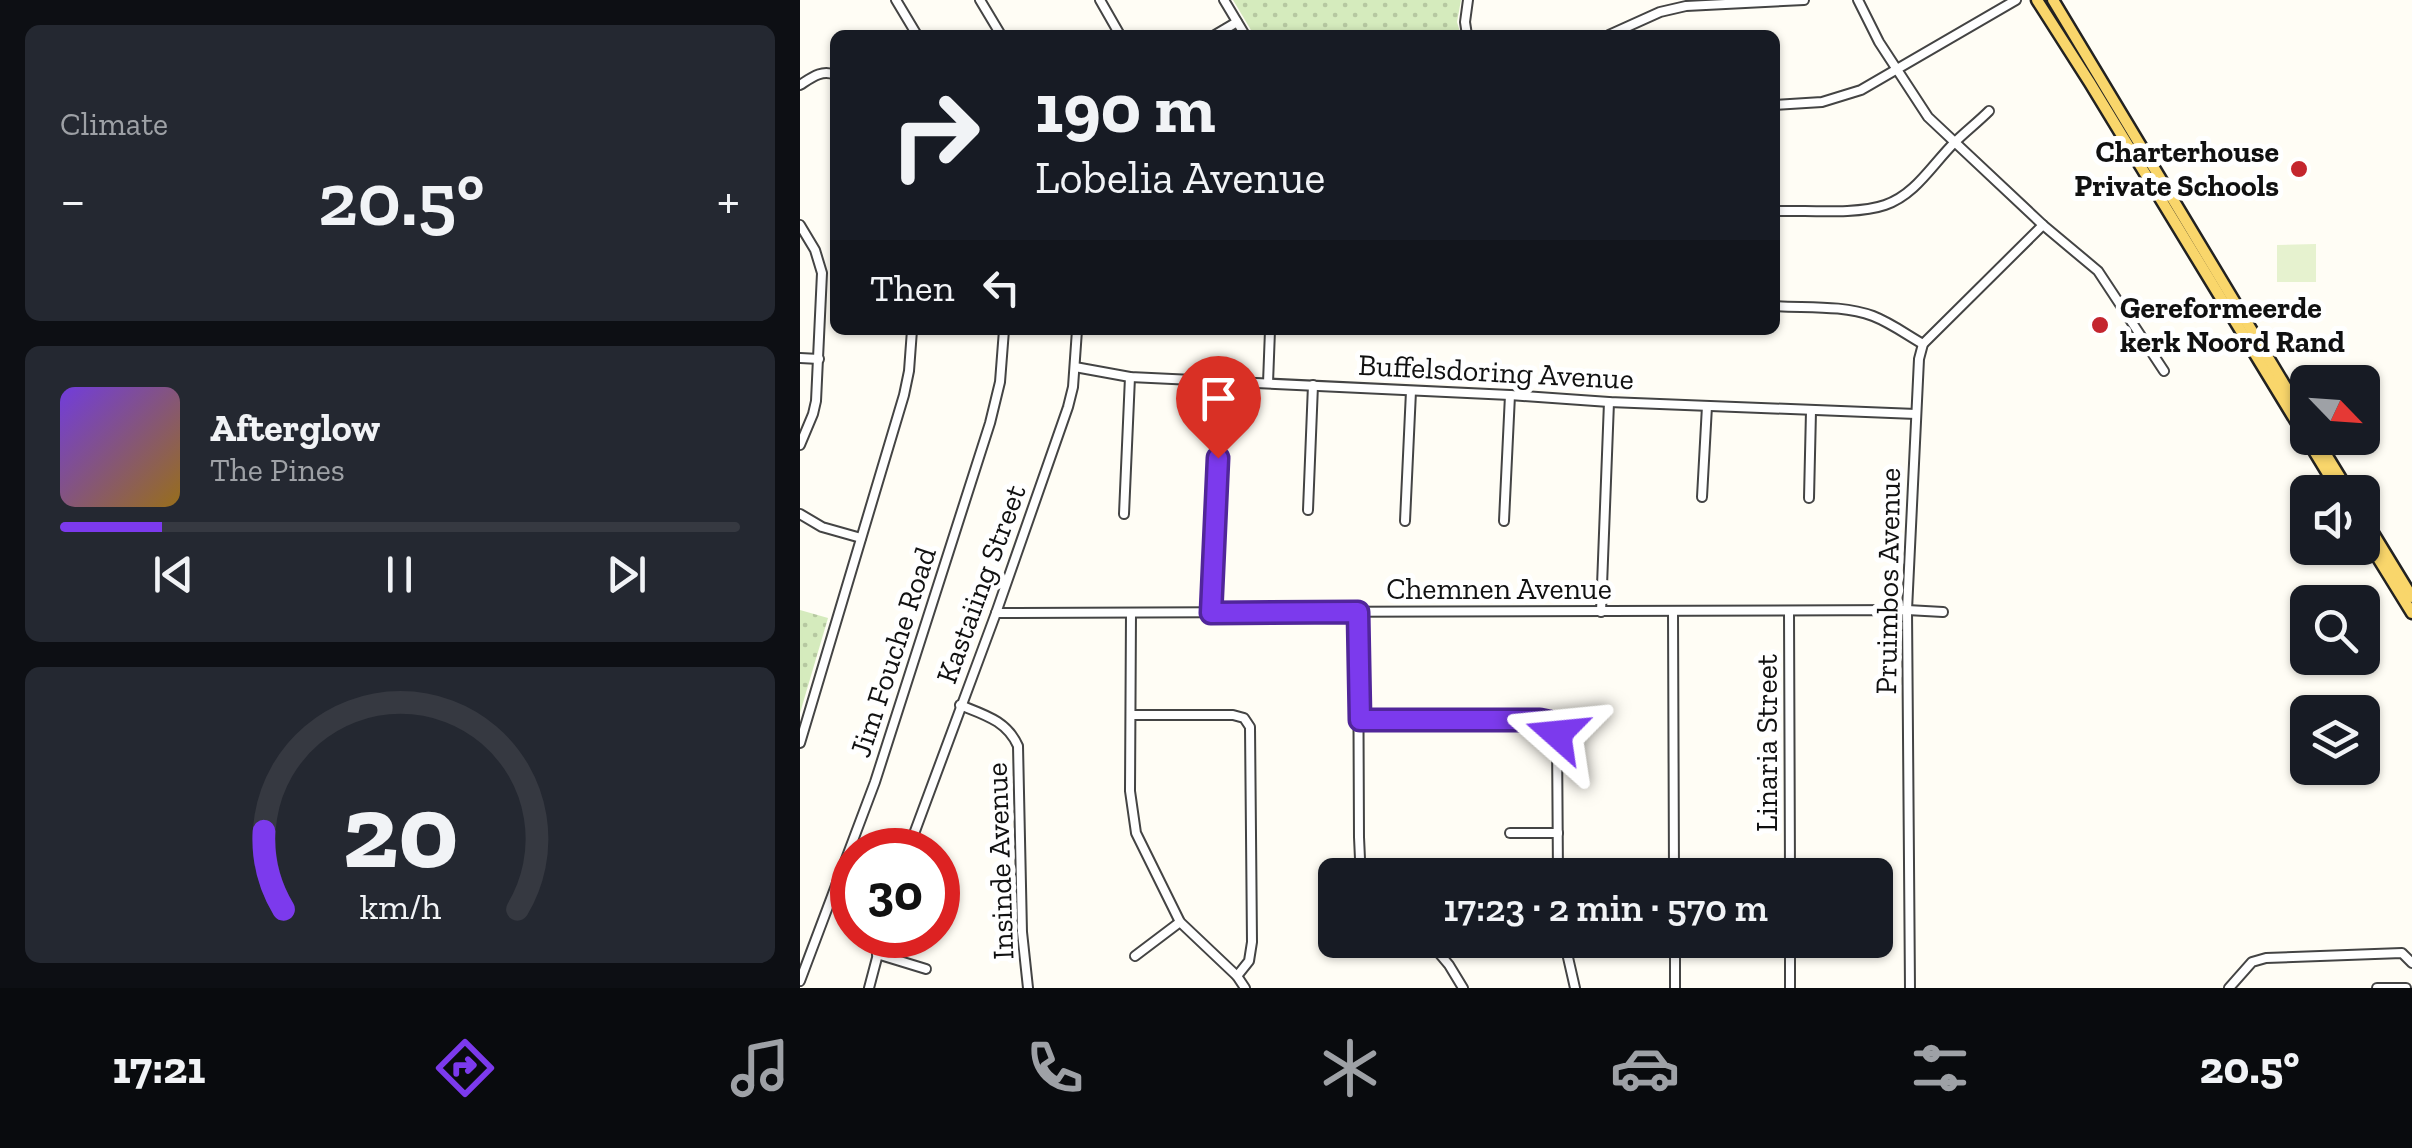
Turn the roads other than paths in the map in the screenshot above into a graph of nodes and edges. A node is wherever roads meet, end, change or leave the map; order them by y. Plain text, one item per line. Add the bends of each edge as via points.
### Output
1 (896, 0) edge
2 (980, 0) edge
3 (1100, 0) edge
4 (1224, 0) edge
5 (1468, 0) edge
6 (1804, 0) edge
7 (1858, 0) edge
8 (2016, 0) edge
9 (2037, 0) edge
10 (2053, 0) edge
11 (1237, 22) junction
12 (914, 30) edge
13 (998, 30) edge
14 (1117, 30) edge
15 (1223, 30) edge
16 (1242, 30) edge
17 (1466, 30) edge
18 (1621, 30) edge
19 (1895, 69) junction
20 (830, 73) edge
21 (800, 85) edge
22 (1780, 105) edge
23 (1989, 112) dead end
24 (1954, 143) junction
25 (1780, 211) edge
26 (800, 225) edge
27 (2043, 225) junction
28 (1780, 306) edge
29 (912, 335) edge
30 (1004, 335) edge
31 (1077, 335) edge
32 (1270, 335) edge
33 (1923, 344) junction
34 (800, 358) edge
35 (819, 359) junction
36 (1075, 367) junction
37 (2164, 371) dead end
38 (1130, 377) junction
39 (1222, 381) junction
40 (1268, 382) junction
41 (1313, 385) junction
42 (1411, 391) junction
43 (2290, 394) edge
44 (1510, 395) junction
45 (1609, 402) junction
46 (1707, 406) junction
47 (1811, 410) junction
48 (1916, 414) junction
49 (800, 445) edge
50 (2329, 475) edge
51 (1702, 496) dead end
52 (1810, 498) dead end
53 (1308, 510) dead end
54 (800, 514) edge
55 (1124, 514) dead end
56 (1405, 521) dead end
57 (1504, 521) dead end
58 (861, 538) junction
59 (2380, 545) edge
60 (2380, 561) edge
61 (2412, 597) edge
62 (1907, 610) junction
63 (1790, 611) junction
64 (1358, 612) junction
65 (1601, 612) junction
66 (1673, 612) junction
67 (1943, 612) dead end
68 (996, 613) junction
69 (1130, 613) junction
70 (1211, 613) junction
71 (2412, 613) edge
72 (960, 706) junction
73 (1131, 715) junction
74 (1360, 720) junction
75 (800, 743) edge
76 (916, 828) edge
77 (1510, 833) dead end
78 (1558, 833) junction
79 (1360, 858) edge
80 (1558, 858) edge
81 (1674, 858) edge
82 (1790, 858) edge
83 (1180, 922) junction
84 (1135, 956) dead end
85 (877, 958) edge
86 (890, 958) edge
87 (1443, 958) edge
88 (1568, 958) edge
89 (1674, 958) edge
90 (1790, 958) edge
91 (2412, 963) edge
92 (926, 970) dead end
93 (1236, 976) junction
94 (800, 982) edge
95 (869, 988) edge
96 (1028, 988) edge
97 (1245, 988) edge
98 (1463, 988) edge
99 (1575, 988) edge
100 (1675, 988) edge
101 (1790, 988) edge
102 (1910, 988) edge
103 (2230, 988) edge
104 (2377, 988) edge
105 (2406, 988) edge

1 - 12 street
2 - 13 street
3 - 14 street
4 - 11 street
5 - 17 street
6 - 18 street via 1686,6
7 - 19 street
8 - 19 street
9 - 50 main road
10 - 43 main road
11 - 15 street
11 - 16 street
19 - 22 street via 1847,96
19 - 24 street
20 - 21 street
23 - 24 street
24 - 25 street via 1898,200 1861,209
24 - 27 street
26 - 35 street via 822,266
27 - 33 street
27 - 37 street via 2102,276
28 - 33 street via 1862,313
29 - 58 street via 904,395
30 - 94 street, Jim Fouche Road via 990,423 874,782
31 - 36 street, Kastaiing Street
32 - 40 street
33 - 48 street, Pruimbos Avenue
34 - 35 street
35 - 49 street via 813,414
36 - 38 street, Buffelsdoring Avenue
36 - 68 street, Kastaiing Street via 1068,407
38 - 39 street, Buffelsdoring Avenue
38 - 55 street
39 - 40 street, Buffelsdoring Avenue
39 - 70 street
40 - 41 street, Buffelsdoring Avenue
41 - 42 street, Buffelsdoring Avenue
41 - 53 street
42 - 44 street, Buffelsdoring Avenue
42 - 56 street
44 - 45 street, Buffelsdoring Avenue
44 - 57 street
45 - 46 street, Buffelsdoring Avenue
45 - 65 street
46 - 47 street, Buffelsdoring Avenue
46 - 51 street
47 - 48 street, Buffelsdoring Avenue
47 - 52 street
48 - 62 street, Pruimbos Avenue
54 - 58 street
58 - 75 street
59 - 61 main road
60 - 71 main road
62 - 63 street, Chemnen Avenue
62 - 67 street, Chemnen Avenue
62 - 102 street, Pruimbos Avenue
63 - 66 street, Chemnen Avenue
63 - 82 street, Linaria Street
64 - 65 street, Chemnen Avenue
64 - 70 street, Chemnen Avenue
64 - 74 street
65 - 66 street, Chemnen Avenue
66 - 81 street
68 - 69 street, Chemnen Avenue
68 - 72 street, Kastaiing Street
69 - 70 street, Chemnen Avenue
69 - 73 street
72 - 76 street, Kastaiing Street
72 - 96 street, Insinde Avenue via 1002,723 1018,746
73 - 83 street via 1136,833
73 - 93 street via 1233,715 1250,728 1252,942 1249,961
74 - 78 street via 1550,722 1557,734
74 - 79 street
77 - 78 street
78 - 80 street
83 - 84 street
83 - 93 street
85 - 95 street
86 - 92 street
87 - 98 street
88 - 99 street
89 - 100 street
90 - 101 street
91 - 103 street via 2402,953 2266,958 2252,962
93 - 97 street
104 - 105 street

